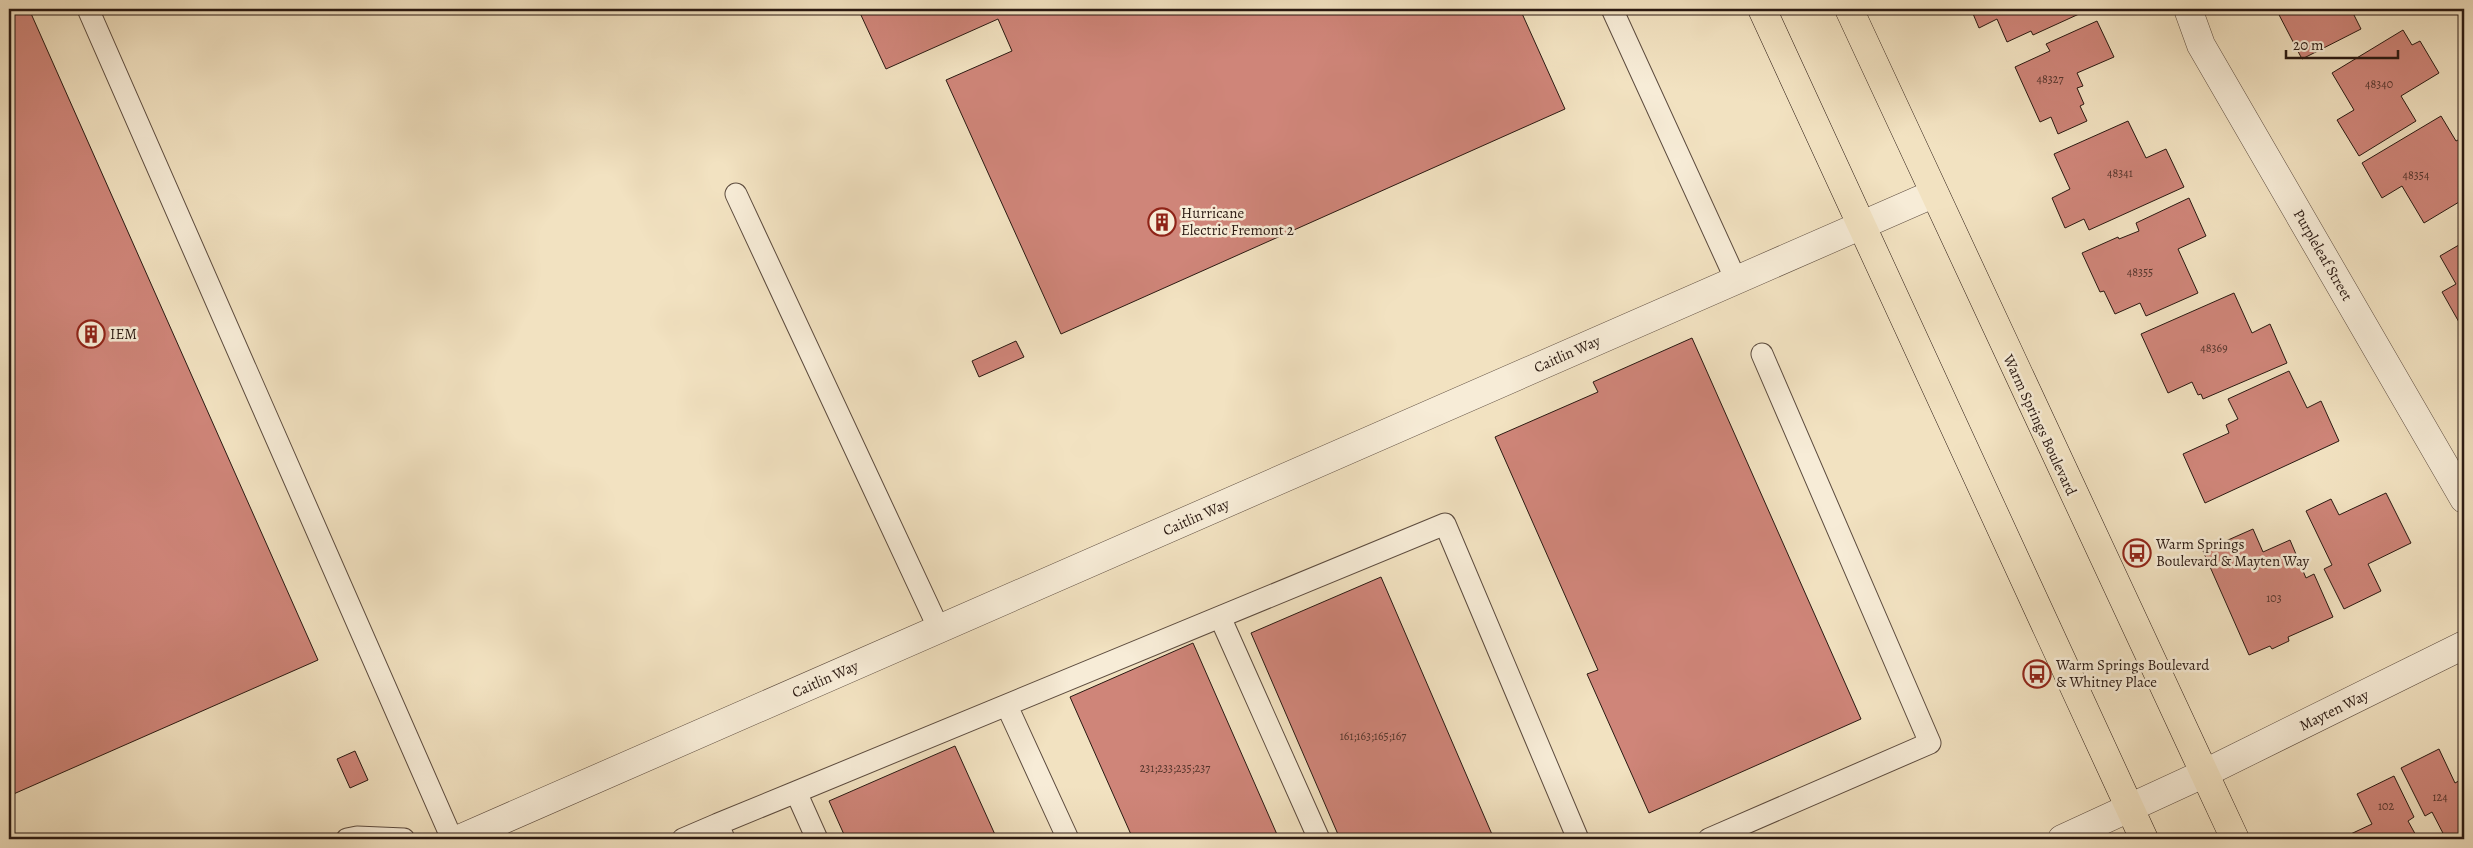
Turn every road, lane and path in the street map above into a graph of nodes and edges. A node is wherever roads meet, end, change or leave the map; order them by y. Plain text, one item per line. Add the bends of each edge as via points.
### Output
1 (88, 9) edge
2 (1612, 9) edge
3 (1762, 9) edge
4 (1849, 9) edge
5 (2188, 9) edge
6 (736, 194) dead end
7 (1933, 194) junction
8 (1862, 225) junction
9 (1736, 280) junction
10 (1762, 354) dead end
11 (2464, 499) edge
12 (1220, 618) junction
13 (939, 629) junction
14 (2464, 645) edge
15 (1007, 706) junction
16 (2203, 774) junction
17 (796, 792) junction
18 (2130, 809) junction
19 (721, 832) edge
20 (347, 839) edge
21 (404, 839) edge
22 (452, 839) edge
23 (459, 839) edge
24 (683, 839) edge
25 (817, 839) edge
26 (1068, 839) edge
27 (1319, 839) edge
28 (1578, 839) edge
29 (1709, 839) edge
30 (2062, 839) edge
31 (2144, 839) edge
32 (2235, 839) edge

1 - 22 lane
2 - 9 lane
3 - 8 main road
4 - 7 main road, Warm Springs Boulevard
5 - 11 street, Purpleleaf Street via 2201,45
6 - 13 lane
7 - 8 street, Caitlin Way
7 - 16 main road, Warm Springs Boulevard
8 - 9 street, Caitlin Way
8 - 18 main road
9 - 13 street, Caitlin Way
10 - 29 lane via 1930,743
12 - 15 lane
12 - 27 lane
12 - 28 lane via 1445,524
13 - 23 street, Caitlin Way
14 - 16 street, Mayten Way
15 - 17 lane
15 - 26 lane
16 - 18 street, Mayten Way
16 - 32 main road, Warm Springs Boulevard
17 - 19 lane
17 - 25 lane
18 - 30 street, Mayten Way
18 - 31 main road
19 - 24 lane
20 - 21 lane

